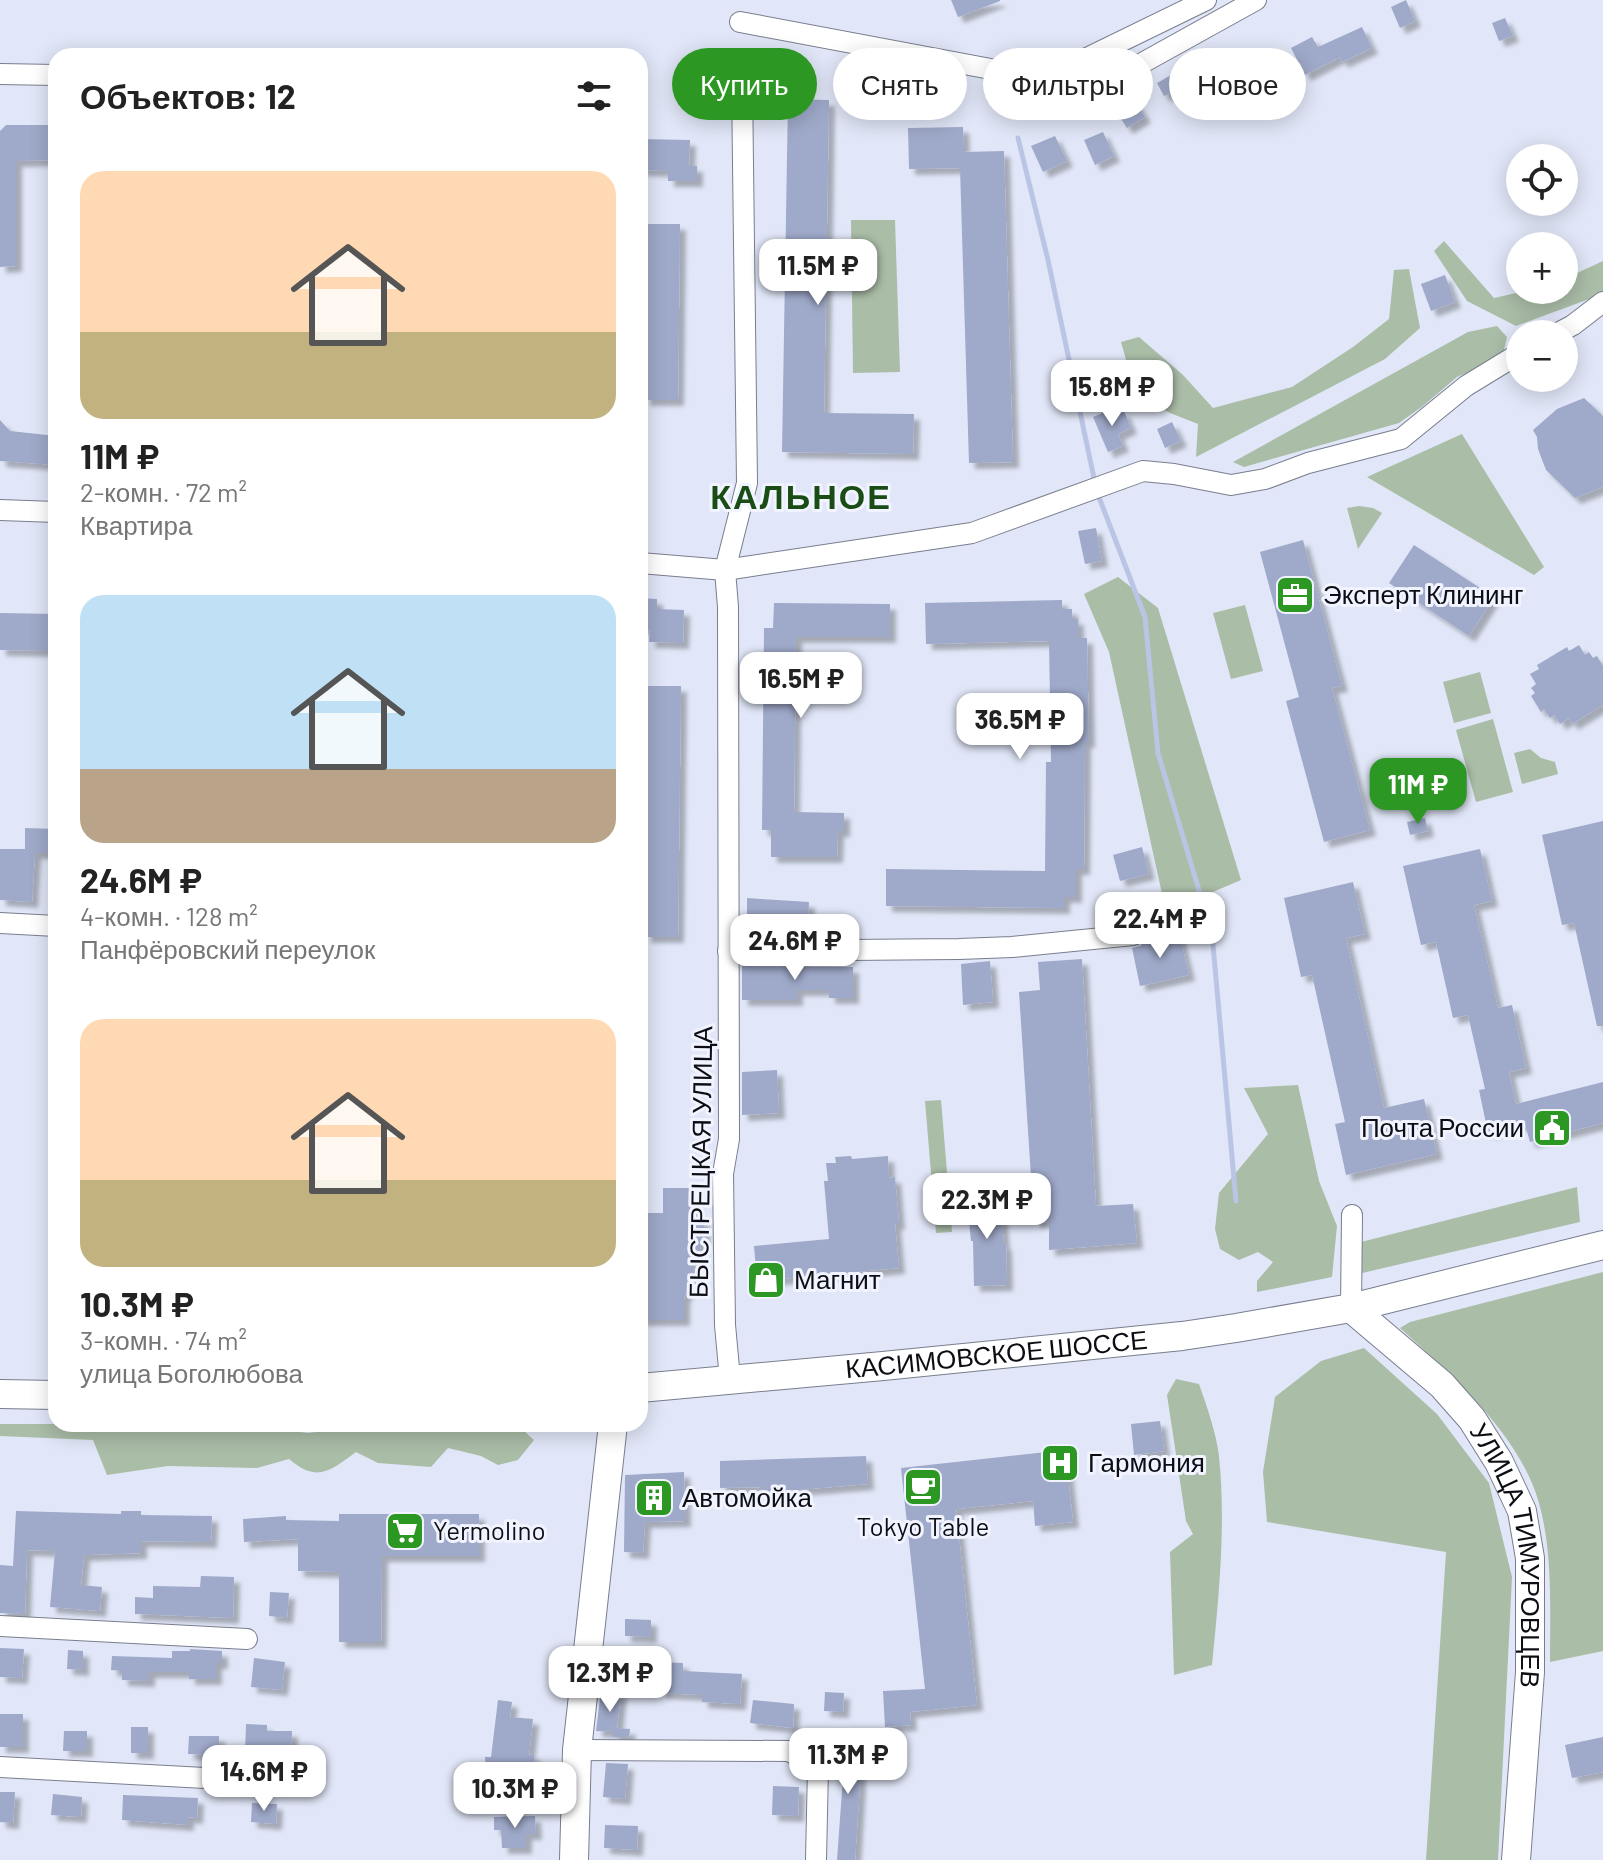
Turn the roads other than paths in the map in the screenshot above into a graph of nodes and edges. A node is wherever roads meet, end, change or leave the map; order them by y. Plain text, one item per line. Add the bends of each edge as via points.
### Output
1 (1206, 0) edge
2 (1256, 0) edge
3 (740, 22) dead end
4 (1153, 57) edge
5 (0, 74) edge
6 (48, 75) edge
7 (742, 120) edge
8 (1603, 302) edge
9 (1578, 321) edge
10 (1506, 362) edge
11 (0, 510) edge
12 (48, 512) edge
13 (648, 564) edge
14 (725, 570) junction
15 (0, 923) edge
16 (48, 926) edge
17 (1133, 935) dead end
18 (728, 951) junction
19 (1352, 1215) dead end
20 (1603, 1245) edge
21 (1351, 1308) junction
22 (730, 1379) junction
23 (648, 1387) edge
24 (0, 1394) edge
25 (48, 1395) edge
26 (611, 1432) edge
27 (0, 1626) edge
28 (247, 1639) dead end
29 (577, 1750) junction
30 (0, 1767) edge
31 (281, 1782) dead end
32 (574, 1860) edge
33 (816, 1860) edge
34 (1516, 1860) edge

1 - 3 street via 1044,79
2 - 4 street
5 - 6 street
7 - 14 street, БЫСТРЕЦКАЯ УЛИЦА via 747,483
8 - 9 street
10 - 14 street via 1466,386 1401,439 1265,479 1231,485 1143,471 972,533
11 - 12 street
13 - 14 street
14 - 18 street, БЫСТРЕЦКАЯ УЛИЦА
15 - 16 street
17 - 18 street via 999,948
18 - 22 street, БЫСТРЕЦКАЯ УЛИЦА via 729,1139 723,1174
19 - 21 street
20 - 21 street, КАСИМОВСКОЕ ШОССЕ
21 - 22 street, КАСИМОВСКОЕ ШОССЕ via 1182,1336
21 - 34 street, УЛИЦА ТИМУРОВЦЕВ via 1442,1385 1472,1419 1522,1511 1530,1558 1530,1672
22 - 23 street, КАСИМОВСКОЕ ШОССЕ
24 - 25 street
26 - 29 street
27 - 28 street
29 - 32 street
29 - 33 street via 789,1751 818,1767
30 - 31 street

